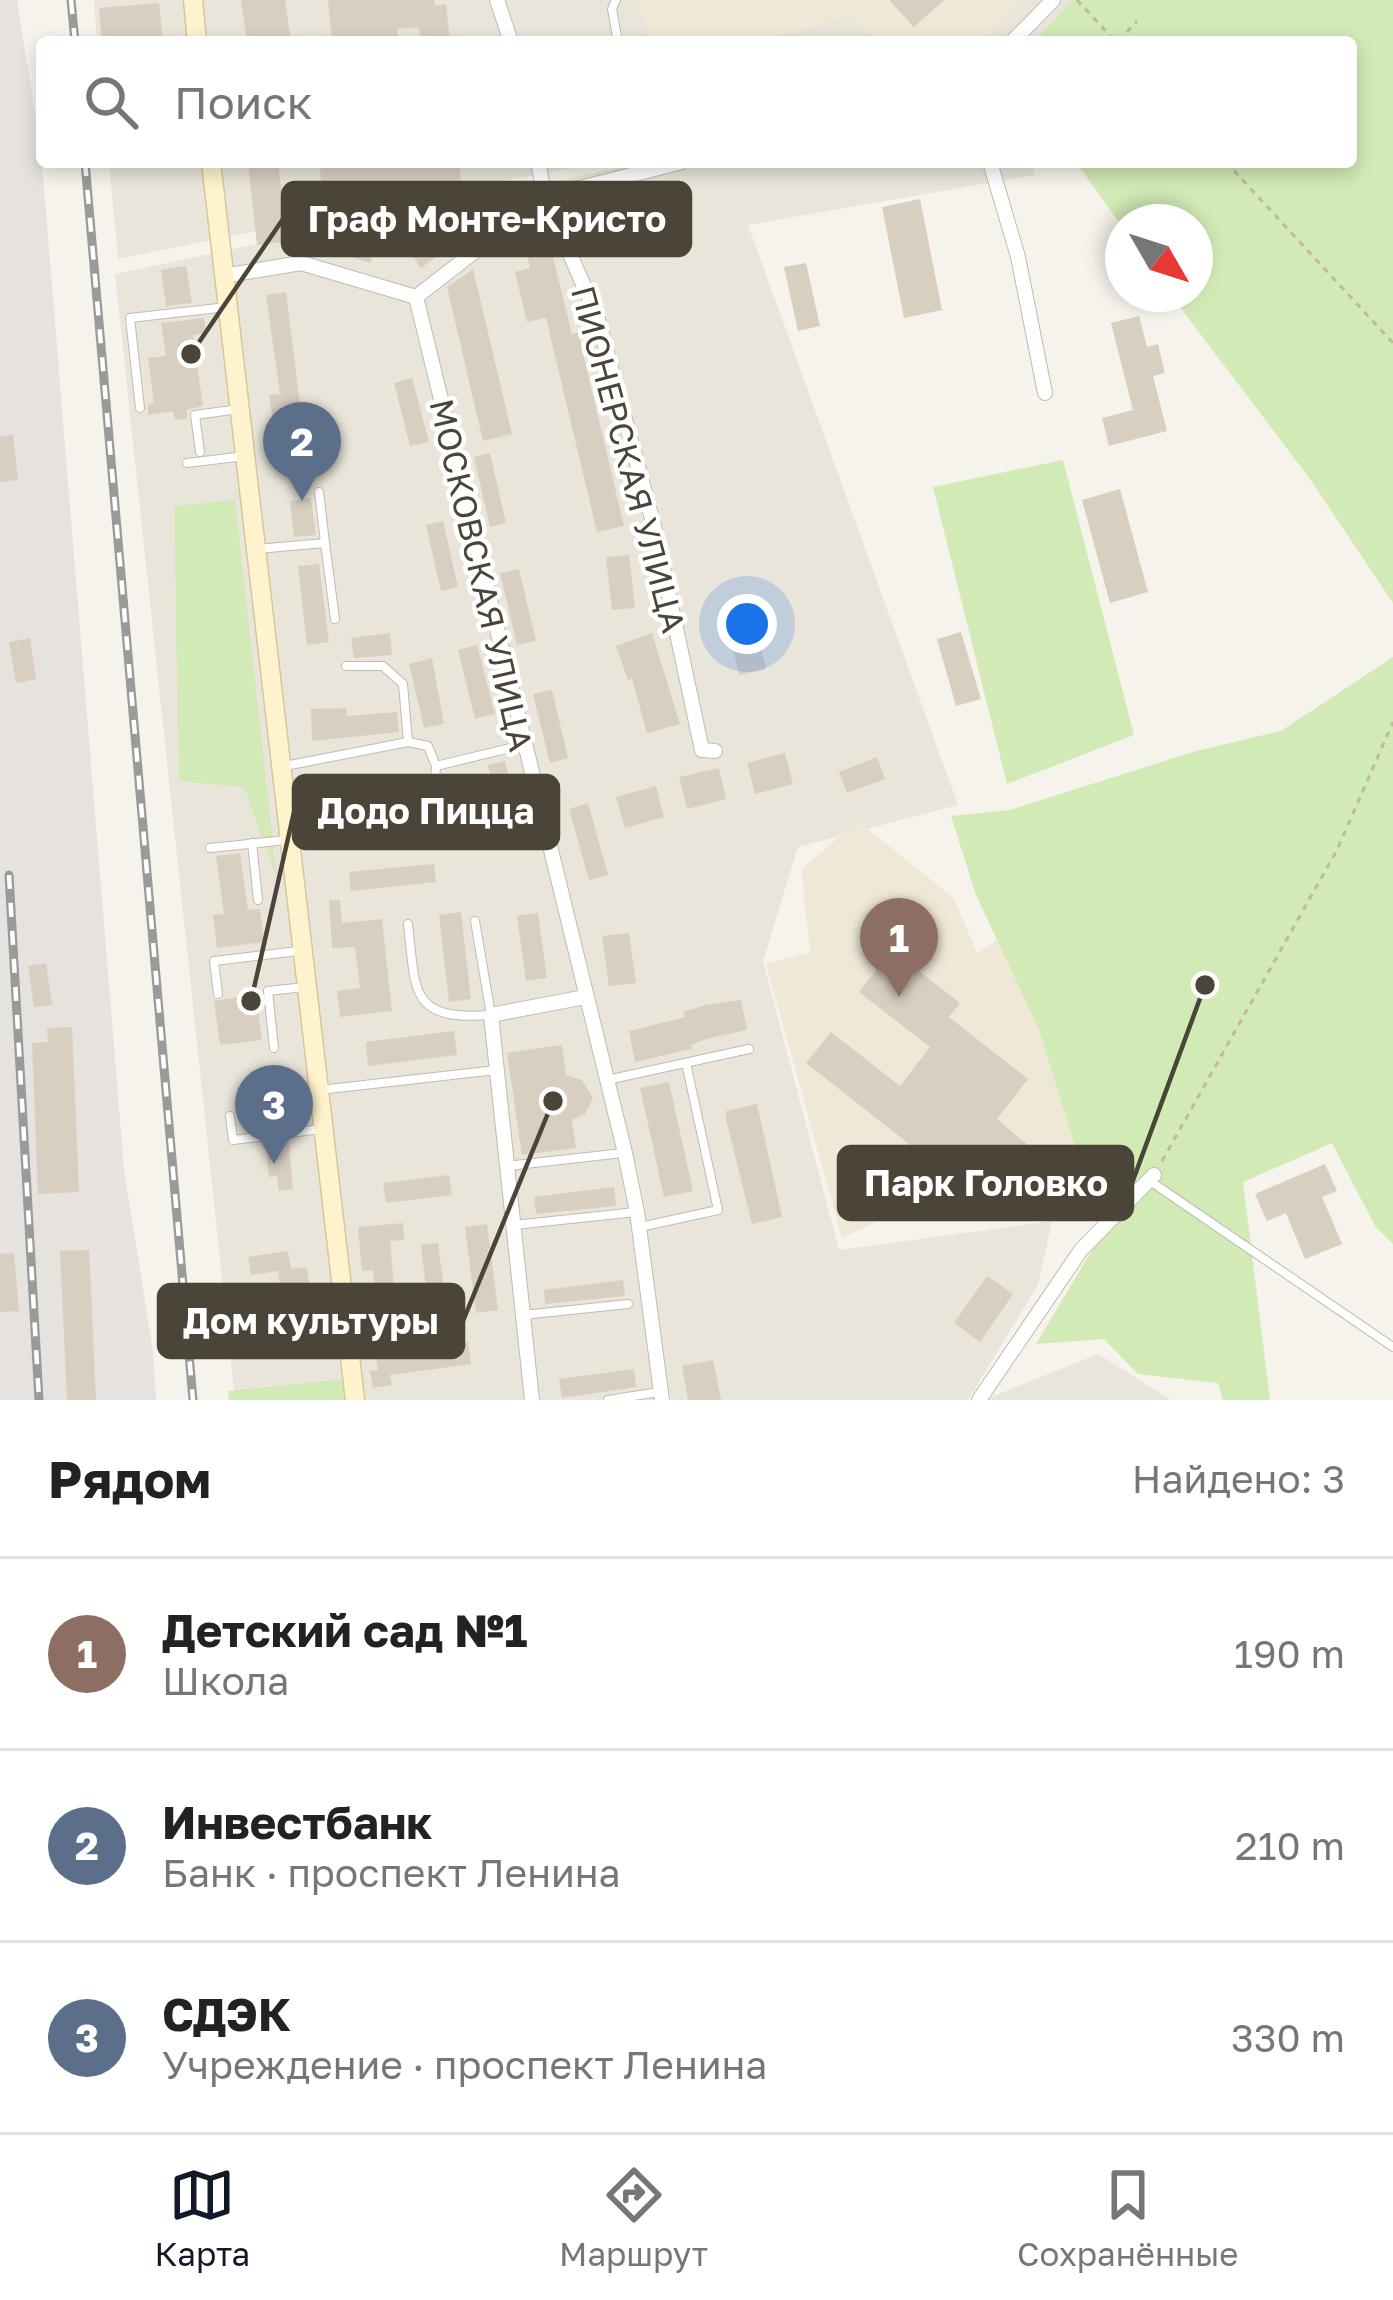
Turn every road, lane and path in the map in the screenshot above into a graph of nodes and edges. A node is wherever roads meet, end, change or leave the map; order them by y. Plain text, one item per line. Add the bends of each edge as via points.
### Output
1 (193, 0) edge
2 (496, 0) edge
3 (616, 0) edge
4 (1053, 0) edge
5 (1077, 0) edge
6 (1137, 21) dead end
7 (196, 36) edge
8 (509, 36) edge
9 (617, 36) edge
10 (1018, 36) edge
11 (1111, 36) edge
12 (1123, 36) edge
13 (212, 168) edge
14 (539, 168) edge
15 (658, 168) edge
16 (992, 168) edge
17 (1232, 168) edge
18 (545, 196) junction
19 (224, 276) junction
20 (416, 297) junction
21 (227, 307) junction
22 (1393, 343) edge
23 (1046, 393) dead end
24 (140, 408) dead end
25 (239, 410) junction
26 (200, 452) dead end
27 (245, 456) junction
28 (188, 464) dead end
29 (319, 492) dead end
30 (325, 543) junction
31 (256, 549) junction
32 (335, 619) dead end
33 (346, 666) dead end
34 (1393, 722) edge
35 (408, 742) junction
36 (523, 745) junction
37 (715, 751) dead end
38 (282, 766) junction
39 (436, 766) junction
40 (358, 811) dead end
41 (290, 839) junction
42 (252, 843) junction
43 (210, 848) dead end
44 (258, 900) dead end
45 (475, 921) dead end
46 (408, 924) dead end
47 (302, 950) junction
48 (306, 986) junction
49 (218, 994) dead end
50 (585, 997) junction
51 (491, 1016) junction
52 (274, 1048) dead end
53 (749, 1049) dead end
54 (686, 1063) junction
55 (497, 1070) junction
56 (606, 1081) junction
57 (318, 1090) junction
58 (230, 1116) dead end
59 (323, 1129) junction
60 (625, 1153) junction
61 (507, 1166) junction
62 (1152, 1178) junction
63 (639, 1220) junction
64 (513, 1225) junction
65 (628, 1304) dead end
66 (523, 1315) junction
67 (345, 1322) junction
68 (1393, 1347) edge
69 (234, 1350) dead end
70 (661, 1396) edge
71 (355, 1400) edge
72 (532, 1400) edge
73 (608, 1400) edge
74 (979, 1400) edge

1 - 7 main road
2 - 8 street
3 - 9 lane
4 - 10 street
5 - 11 path
6 - 12 path
13 - 19 main road
14 - 18 street, ПИОНЕРСКАЯ УЛИЦА
15 - 18 street
16 - 23 street
17 - 22 path
18 - 20 street
18 - 37 street, ПИОНЕРСКАЯ УЛИЦА via 597,316 654,526 702,750
19 - 20 street via 301,263
19 - 21 main road
20 - 36 street, МОСКОВСКАЯ УЛИЦА
21 - 24 lane via 130,318
21 - 25 main road
25 - 26 lane via 195,415
25 - 27 main road
27 - 28 lane
27 - 31 main road
29 - 30 lane
30 - 31 lane
30 - 32 lane
31 - 38 main road
33 - 35 lane via 383,666 404,684
34 - 62 path via 1336,850
35 - 38 lane
35 - 39 lane via 428,746
36 - 39 lane
36 - 50 street, МОСКОВСКАЯ УЛИЦА
38 - 41 main road
39 - 40 lane via 434,800
41 - 42 lane
41 - 47 main road
42 - 43 lane
42 - 44 lane
45 - 51 lane
46 - 51 lane via 417,993 457,1018
47 - 48 main road
47 - 49 lane via 214,961
48 - 52 lane via 268,991
48 - 57 main road
50 - 51 street
50 - 56 street, МОСКОВСКАЯ УЛИЦА
51 - 55 street
53 - 54 lane
54 - 56 lane
54 - 63 lane via 718,1210
55 - 57 lane
55 - 61 street
56 - 60 street, МОСКОВСКАЯ УЛИЦА
57 - 59 main road
58 - 59 lane via 233,1140
59 - 67 main road
60 - 61 lane
60 - 63 street, МОСКОВСКАЯ УЛИЦА
61 - 64 street
62 - 68 lane
62 - 74 street via 1081,1250
63 - 64 lane
63 - 70 street, МОСКОВСКАЯ УЛИЦА
64 - 66 street
65 - 66 lane
66 - 72 street
67 - 69 lane via 294,1343
67 - 71 main road
70 - 73 lane

